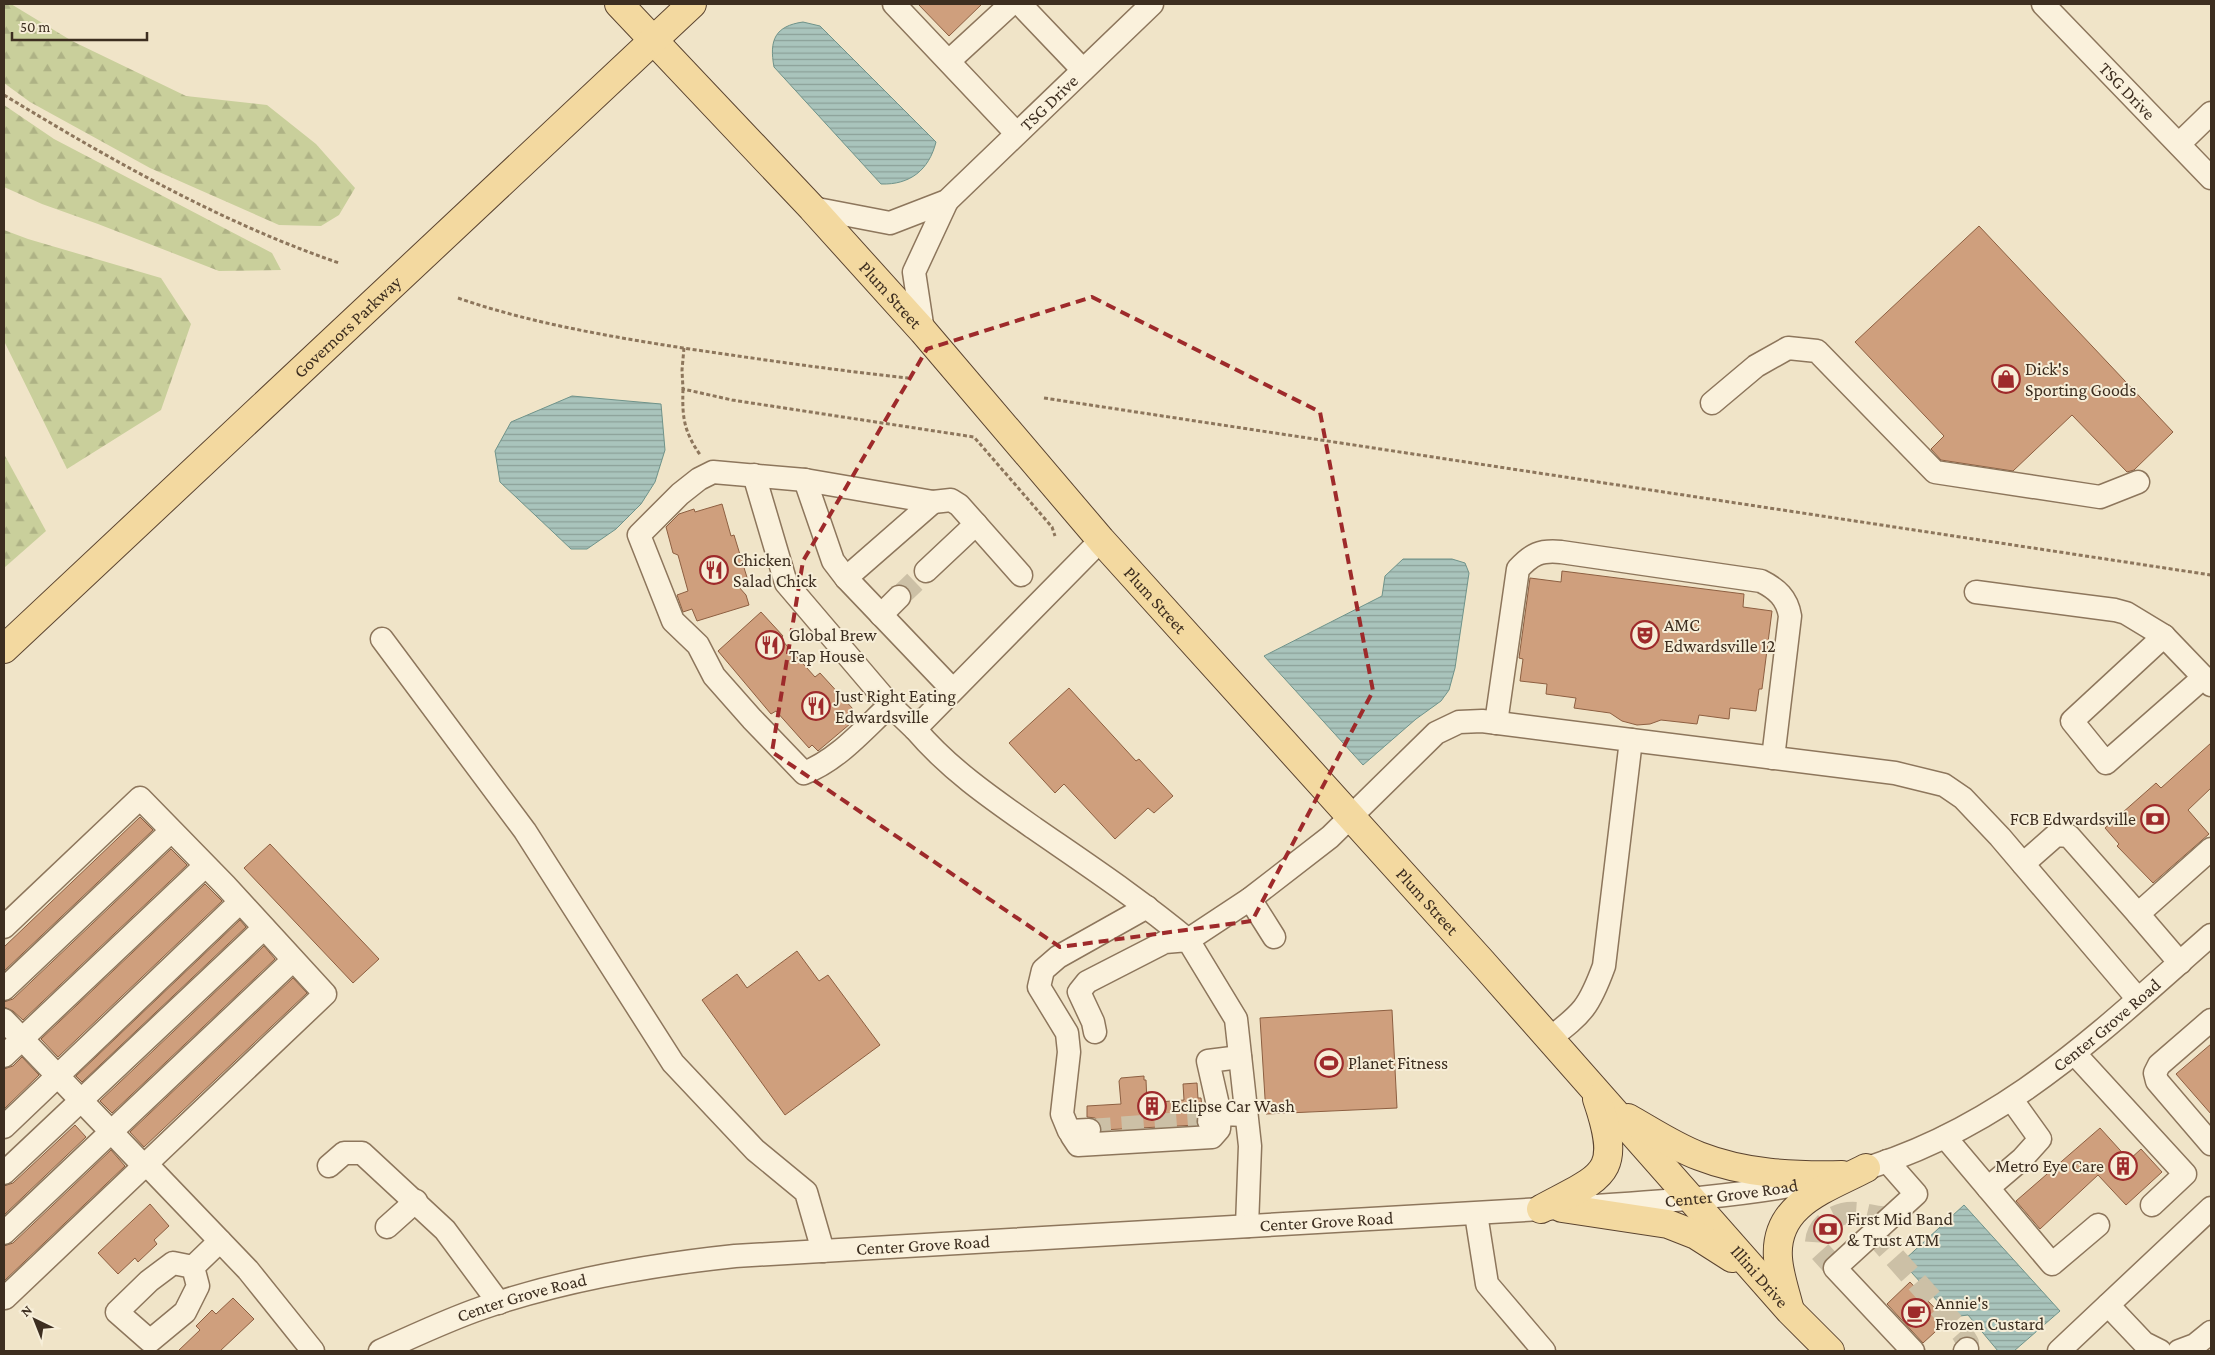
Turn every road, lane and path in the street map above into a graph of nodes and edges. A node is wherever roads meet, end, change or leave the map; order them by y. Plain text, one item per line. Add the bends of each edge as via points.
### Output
1 (619, 4) edge
2 (692, 4) edge
3 (894, 4) edge
4 (1011, 4) edge
5 (1020, 4) edge
6 (1152, 4) edge
7 (2043, 4) edge
8 (654, 39) junction
9 (949, 61) junction
10 (1083, 70) junction
11 (4, 95) edge
12 (2211, 113) edge
13 (1016, 133) junction
14 (2179, 144) junction
15 (2211, 178) edge
16 (947, 201) junction
17 (812, 208) junction
18 (338, 263) dead end
19 (458, 298) dead end
20 (923, 331) junction
21 (684, 348) junction
22 (908, 378) dead end
23 (683, 389) junction
24 (1044, 398) dead end
25 (1712, 403) dead end
26 (712, 472) junction
27 (754, 475) junction
28 (805, 480) junction
29 (2138, 482) dead end
30 (933, 502) junction
31 (976, 524) junction
32 (1055, 536) dead end
33 (1101, 540) junction
34 (926, 571) tunnel mouth
35 (1021, 575) dead end
36 (2211, 575) edge
37 (846, 578) junction
38 (1976, 592) dead end
39 (899, 597) tunnel mouth
40 (881, 615) junction
41 (2164, 636) junction
42 (382, 639) dead end
43 (4, 649) edge
44 (2208, 681) edge
45 (952, 689) junction
46 (890, 705) junction
47 (1496, 722) junction
48 (915, 729) junction
49 (1632, 740) junction
50 (1773, 758) junction
51 (1352, 816) junction
52 (171, 831) junction
53 (2211, 849) edge
54 (2022, 864) junction
55 (206, 866) junction
56 (1250, 899) junction
57 (240, 902) junction
58 (1148, 906) junction
59 (2138, 914) junction
60 (4, 926) edge
61 (264, 928) junction
62 (2211, 935) edge
63 (1274, 937) dead end
64 (1188, 940) junction
65 (293, 960) junction
66 (2180, 963) junction
67 (4, 989) edge
68 (2138, 1000) junction
69 (4, 1020) edge
70 (2211, 1020) edge
71 (1095, 1032) dead end
72 (22, 1039) junction
73 (1549, 1039) junction
74 (2075, 1054) junction
75 (4, 1056) edge
76 (1240, 1057) junction
77 (57, 1076) junction
78 (1600, 1098) junction
79 (2012, 1100) junction
80 (81, 1101) junction
81 (1246, 1114) junction
82 (1214, 1118) junction
83 (4, 1127) edge
84 (111, 1132) junction
85 (1945, 1137) junction
86 (2211, 1144) edge
87 (144, 1166) junction
88 (329, 1166) dead end
89 (1865, 1168) junction
90 (4, 1173) edge
91 (1988, 1188) junction
92 (1691, 1200) junction
93 (416, 1201) junction
94 (2152, 1205) dead end
95 (2211, 1208) edge
96 (1551, 1209) junction
97 (1476, 1214) junction
98 (2098, 1225) dead end
99 (1247, 1226) junction
100 (387, 1227) dead end
101 (4, 1233) edge
102 (220, 1241) junction
103 (823, 1251) junction
104 (194, 1266) dead end
105 (4, 1296) edge
106 (499, 1303) junction
107 (2108, 1305) junction
108 (1790, 1311) junction
109 (2211, 1332) edge
110 (313, 1351) edge
111 (380, 1351) edge
112 (1544, 1351) edge
113 (1830, 1351) edge
114 (1913, 1351) edge
115 (2059, 1351) edge
116 (2160, 1351) edge
117 (2179, 1351) edge

1 - 8 main road, Plum Street
2 - 8 main road, Governors Parkway
3 - 9 street
4 - 9 street
5 - 10 street
6 - 10 street, TSG Drive
7 - 14 street, TSG Drive
8 - 17 main road, Plum Street
8 - 43 main road, Governors Parkway
9 - 13 street
10 - 13 street, TSG Drive
11 - 18 path via 164,188 230,220
12 - 14 street
13 - 16 street, TSG Drive
14 - 15 street, TSG Drive
16 - 17 street, TSG Drive via 890,222
16 - 20 street, TSG Drive via 914,272
17 - 20 main road, Plum Street
19 - 21 path via 566,328
20 - 33 main road, Plum Street
21 - 22 path
21 - 23 path
23 - 26 path via 688,437
23 - 32 path via 732,400 974,438 1052,526
24 - 36 path
25 - 29 street via 1756,366 1788,348 1818,351 1935,472 2100,497
26 - 27 street
26 - 46 street via 680,494 639,535 673,621 698,646 714,676 804,773 819,767 838,752
27 - 28 street
27 - 46 street via 786,582
28 - 30 street
28 - 37 street via 832,561
30 - 31 street via 951,500 960,505
30 - 37 street
31 - 34 street
31 - 35 street
33 - 45 street
33 - 51 main road, Plum Street
37 - 40 street
38 - 41 street via 2115,610 2126,613
39 - 40 street
40 - 45 street
41 - 44 street
41 - 44 street via 2072,721 2106,762
42 - 103 street via 525,832 673,1063 755,1150 806,1192
45 - 48 street
46 - 48 street
47 - 49 street
47 - 50 street via 1518,569 1528,558 1545,550 1561,552 1761,581 1774,588 1788,602 1790,616
47 - 51 street via 1459,722 1436,733
48 - 58 street via 968,782
49 - 50 street
49 - 73 street via 1604,966 1593,998 1577,1017
50 - 54 street via 1895,773 1944,785 1963,798
51 - 56 street
51 - 73 main road, Plum Street
52 - 55 street
52 - 60 street via 140,798
52 - 67 street
53 - 59 street
54 - 59 street via 2056,835 2069,836
54 - 68 street
55 - 57 street
55 - 72 street
56 - 63 street
56 - 64 street
57 - 61 street
57 - 77 street
58 - 64 street
58 - 82 street via 1058,957 1043,970 1040,987 1067,1033 1069,1052 1062,1114 1079,1130 1078,1145 1212,1137 1219,1129
59 - 66 street
61 - 65 street
61 - 80 street
62 - 66 street, Center Grove Road
64 - 71 street via 1165,942 1087,982 1079,992 1094,1022
64 - 76 street via 1236,1019
65 - 84 street
65 - 87 street via 325,994
66 - 68 street, Center Grove Road
68 - 74 street, Center Grove Road
69 - 72 street
70 - 86 street via 2159,1065 2155,1073 2157,1081
72 - 75 street
72 - 77 street
73 - 78 main road, Plum Street
74 - 79 street, Center Grove Road
74 - 94 street via 2185,1174
76 - 81 street
76 - 82 street via 1208,1061
77 - 80 street
77 - 83 street
78 - 89 main road via 1698,1156 1736,1167 1772,1174
78 - 92 main road, Plum Street
78 - 96 main road via 1610,1146 1608,1162 1601,1173
79 - 85 street, Center Grove Road
79 - 91 street via 2040,1139
80 - 84 street
80 - 90 street
81 - 82 street
81 - 99 street via 1250,1146
84 - 87 street
84 - 101 street
85 - 89 street, Center Grove Road
85 - 91 street
87 - 102 street via 153,1171
87 - 105 street via 6,1298
88 - 93 street via 344,1153 362,1153
89 - 92 street, Center Grove Road via 1759,1192
89 - 108 main road via 1804,1201 1782,1228 1778,1259
89 - 114 street via 1916,1194 1836,1268
91 - 98 street via 2052,1264
92 - 96 street, Center Grove Road
92 - 108 main road, Illini Drive
93 - 100 street
93 - 106 street via 445,1230
95 - 107 street
96 - 97 street, Center Grove Road
96 - 108 main road via 1659,1223 1696,1235 1753,1274
97 - 99 street, Center Grove Road
97 - 112 street via 1488,1284
99 - 103 street, Center Grove Road
102 - 104 street
102 - 110 street via 248,1270
103 - 106 street, Center Grove Road via 684,1262 616,1273
106 - 111 street, Center Grove Road via 432,1327
107 - 115 street
107 - 116 street via 2144,1344
108 - 113 main road, Illini Drive
109 - 117 street via 2195,1345

